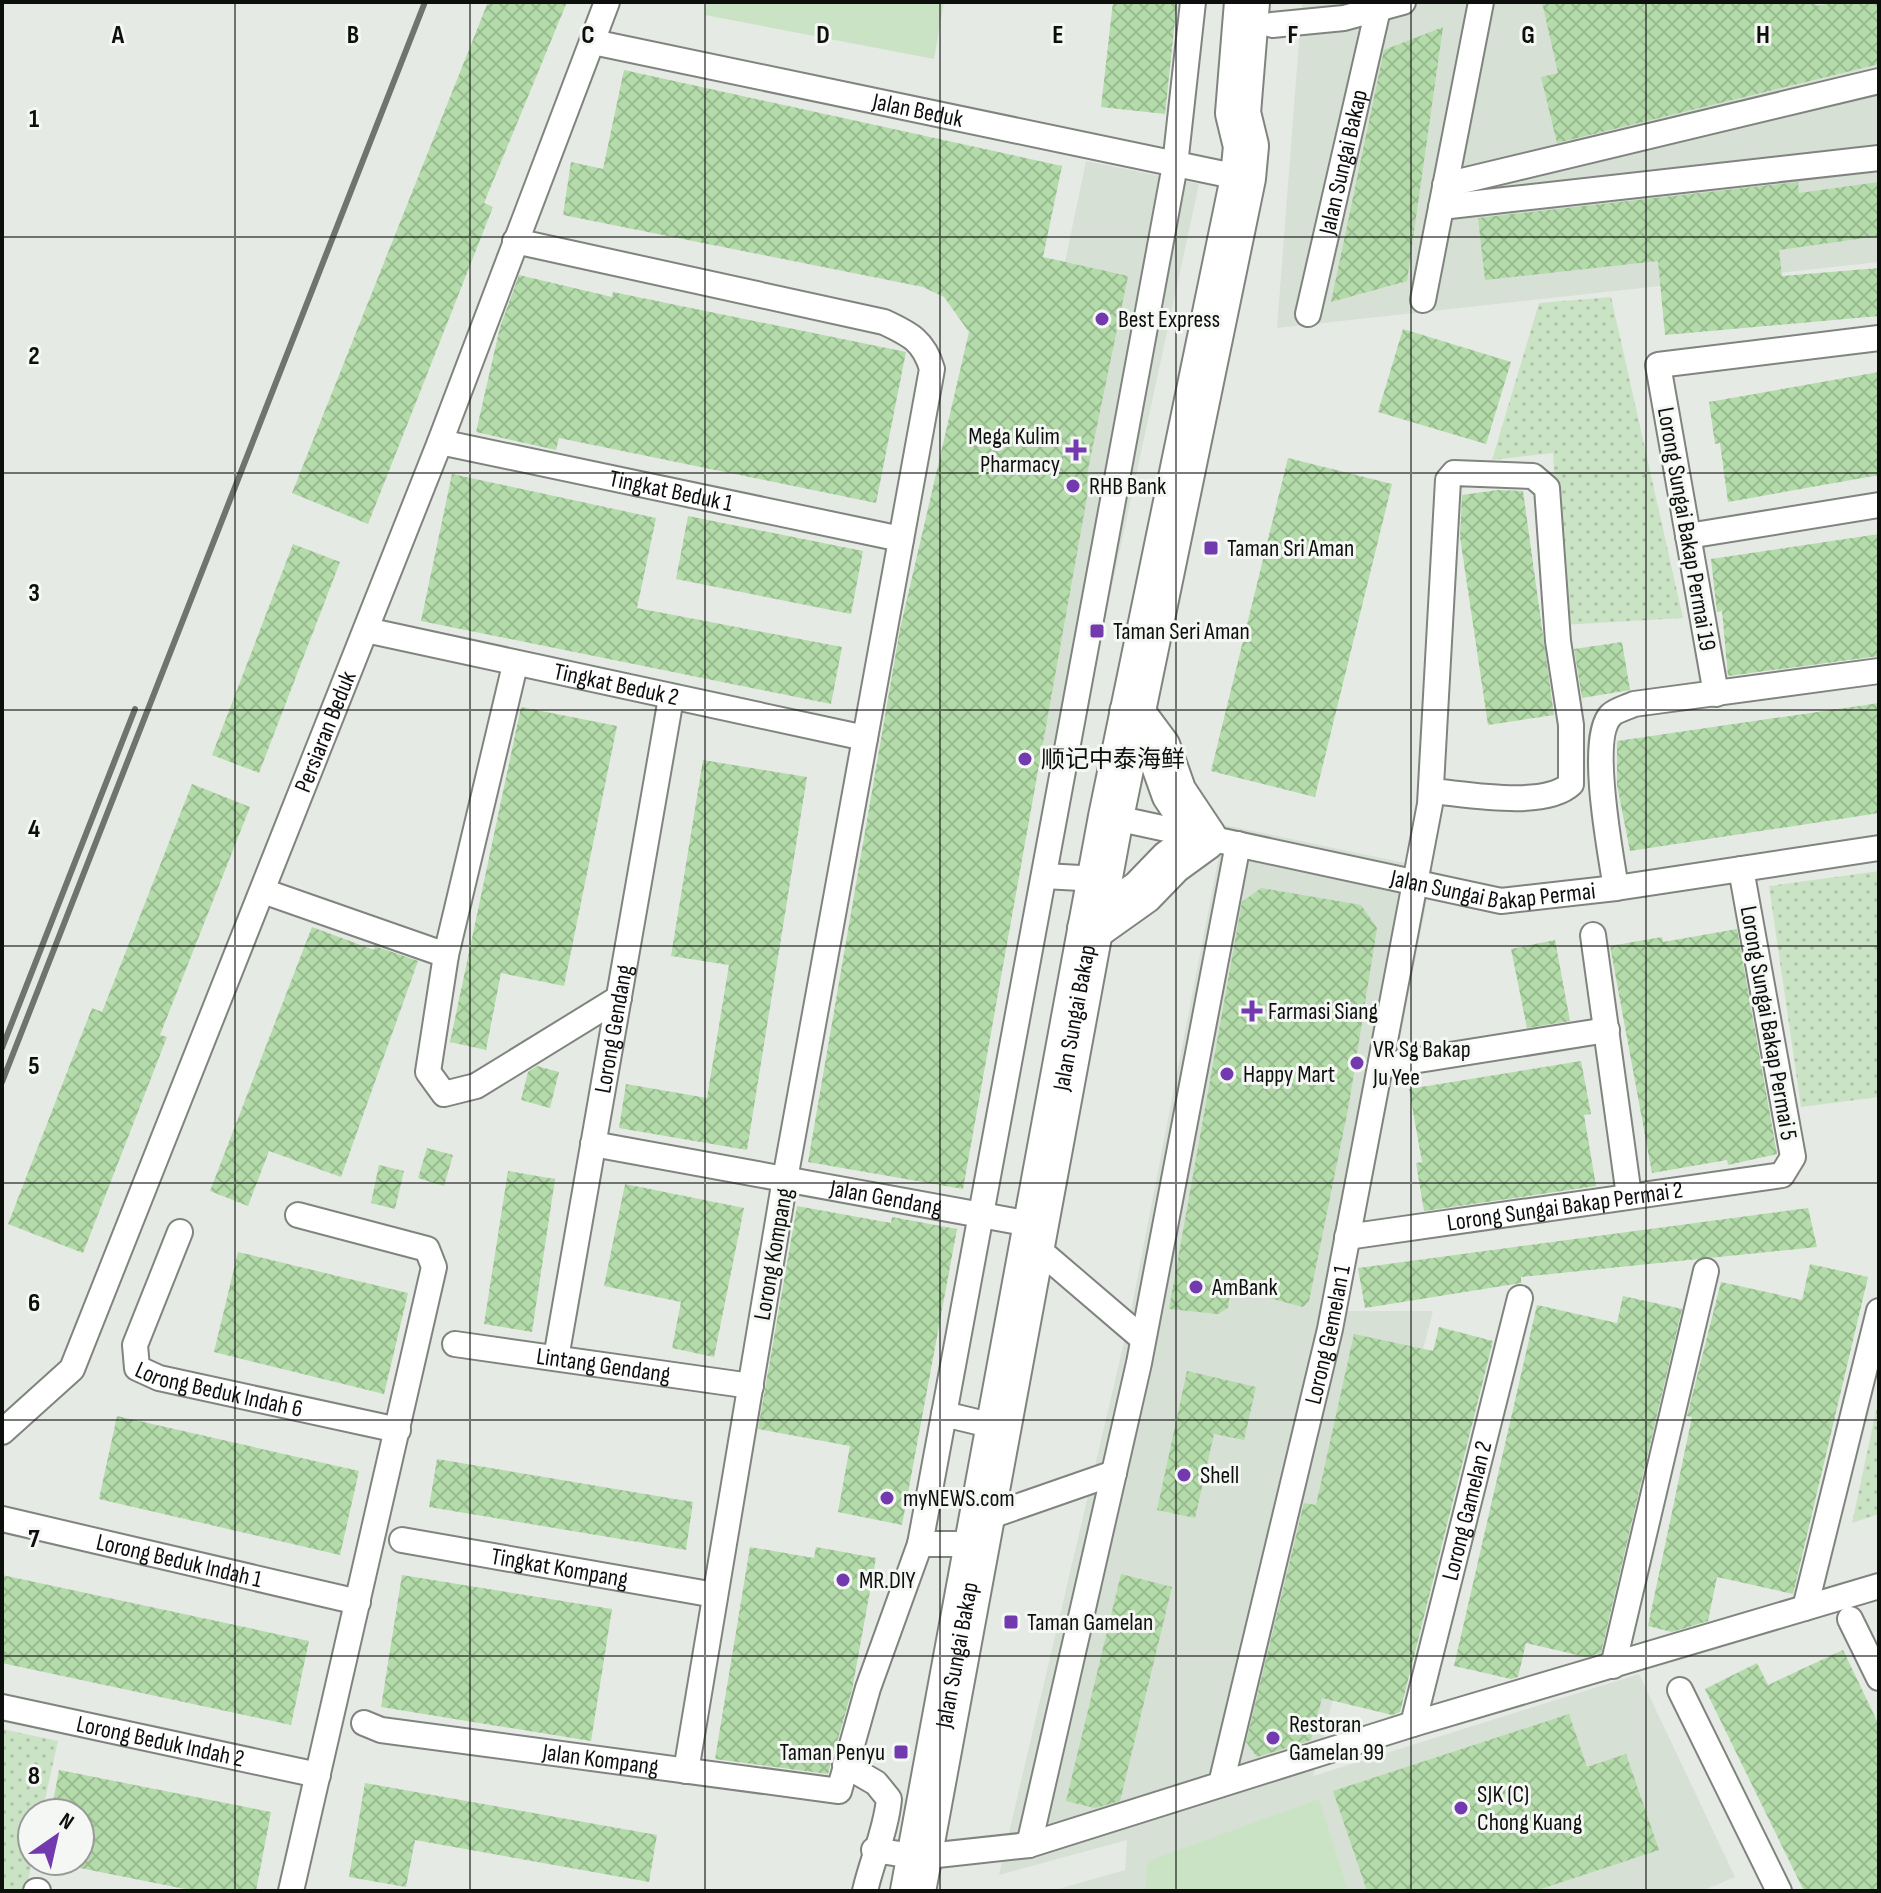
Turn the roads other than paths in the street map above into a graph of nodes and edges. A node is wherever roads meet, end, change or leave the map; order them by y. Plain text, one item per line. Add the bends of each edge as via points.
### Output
1 (607, 2) edge
2 (1193, 2) edge
3 (1403, 2) edge
4 (1481, 2) edge
5 (1378, 9) junction
6 (1265, 10) edge
7 (593, 42) junction
8 (1879, 81) edge
9 (1879, 158) edge
10 (1245, 162) junction
11 (1175, 165) junction
12 (1443, 196) junction
13 (515, 241) junction
14 (1423, 300) dead end
15 (1308, 314) dead end
16 (1879, 338) edge
17 (440, 442) junction
18 (1879, 505) edge
19 (1688, 536) junction
20 (901, 539) junction
21 (366, 630) junction
22 (515, 665) junction
23 (1879, 671) edge
24 (1716, 694) junction
25 (671, 698) junction
26 (1132, 713) junction
27 (865, 738) junction
28 (1431, 791) junction
29 (1111, 817) junction
30 (1221, 841) junction
31 (1879, 848) edge
32 (1741, 869) junction
33 (1044, 876) junction
34 (1099, 879) junction
35 (1416, 883) junction
36 (1616, 888) junction
37 (263, 891) junction
38 (1090, 929) junction
39 (1593, 935) dead end
40 (446, 955) junction
41 (619, 998) junction
42 (1607, 1030) junction
43 (1381, 1066) junction
44 (593, 1144) junction
45 (1782, 1175) joint
46 (785, 1179) junction
47 (1629, 1196) junction
48 (298, 1215) dead end
49 (981, 1215) junction
50 (180, 1232) dead end
51 (1034, 1235) junction
52 (1347, 1237) junction
53 (1706, 1271) dead end
54 (1520, 1298) dead end
55 (1879, 1311) edge
56 (1143, 1339) junction
57 (455, 1344) dead end
58 (556, 1358) junction
59 (751, 1386) junction
60 (944, 1414) junction
61 (998, 1427) junction
62 (398, 1430) junction
63 (2, 1432) edge
64 (1114, 1473) junction
65 (2, 1519) edge
66 (979, 1531) junction
67 (402, 1540) dead end
68 (920, 1544) junction
69 (1879, 1586) edge
70 (715, 1595) junction
71 (358, 1602) junction
72 (1805, 1608) junction
73 (1850, 1619) dead end
74 (1613, 1666) junction
75 (1879, 1678) edge
76 (1680, 1690) dead end
77 (2, 1707) edge
78 (364, 1723) dead end
79 (1413, 1724) junction
80 (845, 1765) junction
81 (686, 1771) junction
82 (318, 1775) junction
83 (1221, 1784) junction
84 (1029, 1845) junction
85 (874, 1850) junction
86 (916, 1874) edge
87 (291, 1891) edge
88 (865, 1891) edge
89 (1779, 1891) edge

1 - 7 street, Persiaran Beduk
2 - 11 street
3 - 5 street
4 - 12 street
5 - 6 street via 1344,18
5 - 15 street, Jalan Sungai Bakap
6 - 10 highway, Jalan Sungai Bakap via 1262,117
7 - 11 street, Jalan Beduk
7 - 13 street, Persiaran Beduk
8 - 12 street
9 - 12 street
10 - 11 street, Jalan Beduk
10 - 26 highway, Jalan Sungai Bakap
11 - 33 street
12 - 14 street
13 - 17 street, Persiaran Beduk
13 - 20 street, Lorong Kompang via 848,312 909,333 926,347 932,369
16 - 19 street, Lorong Sungai Bakap Permai 19 via 1658,365
17 - 20 street, Tingkat Beduk 1
17 - 21 street, Persiaran Beduk
18 - 19 street
19 - 24 street, Lorong Sungai Bakap Permai 19
20 - 27 street, Lorong Kompang
21 - 22 street, Tingkat Beduk 2
21 - 37 street, Persiaran Beduk
22 - 25 street, Tingkat Beduk 2
22 - 40 street
23 - 24 street
24 - 36 street via 1634,704 1611,715 1602,733 1602,798
25 - 27 street, Tingkat Beduk 2
25 - 41 street, Lorong Gendang
26 - 29 highway, Jalan Sungai Bakap
26 - 30 highway via 1158,748 1174,793
27 - 46 street, Lorong Kompang
28 - 28 street, Lorong Gemelan 1 via 1448,480 1454,473 1533,476 1547,488 1558,641 1571,725 1571,784 1561,793 1522,798
28 - 35 street, Lorong Gemelan 1
29 - 30 street, Jalan Sungai Bakap Permai
29 - 34 highway, Jalan Sungai Bakap
30 - 35 street, Jalan Sungai Bakap Permai
30 - 38 highway via 1171,862 1142,892
30 - 56 street
31 - 32 street, Jalan Sungai Bakap Permai
32 - 36 street, Jalan Sungai Bakap Permai
32 - 45 street, Lorong Sungai Bakap Permai 5 via 1793,1157
33 - 34 street
33 - 49 street
34 - 38 highway, Jalan Sungai Bakap
35 - 36 street, Jalan Sungai Bakap Permai via 1501,901
35 - 43 street, Lorong Gemelan 1
37 - 40 street
37 - 63 street, Persiaran Beduk via 72,1369
38 - 51 highway, Jalan Sungai Bakap
39 - 42 street
40 - 41 street via 428,1072 444,1094 476,1086
41 - 44 street, Lorong Gendang
42 - 43 street
42 - 47 street
43 - 52 street, Lorong Gemelan 1
44 - 46 street, Jalan Gendang
44 - 58 street, Lorong Gendang
45 - 47 street, Lorong Sungai Bakap Permai 2
46 - 49 street, Jalan Gendang
46 - 59 street, Lorong Kompang
47 - 52 street, Lorong Sungai Bakap Permai 2
48 - 62 street via 427,1249 434,1267
49 - 51 street, Jalan Gendang
49 - 60 street
50 - 62 street, Lorong Beduk Indah 6 via 135,1345 137,1368 159,1378
51 - 56 street
51 - 61 highway, Jalan Sungai Bakap
52 - 83 street, Lorong Gemelan 1 via 1330,1329
53 - 74 street
54 - 79 street, Lorong Gamelan 2
55 - 72 street
56 - 64 street
57 - 58 street, Lintang Gendang
58 - 59 street, Lintang Gendang
59 - 70 street, Lorong Kompang
60 - 61 street
60 - 68 street
61 - 66 highway, Jalan Sungai Bakap
62 - 71 street
64 - 66 street
64 - 84 street
65 - 71 street, Lorong Beduk Indah 1
66 - 68 street
66 - 86 highway, Jalan Sungai Bakap
67 - 70 street, Tingkat Kompang
68 - 80 street
69 - 72 street
70 - 81 street, Lorong Kompang
71 - 82 street
72 - 74 street
73 - 75 street
74 - 79 street
76 - 89 street
77 - 82 street, Lorong Beduk Indah 2
78 - 81 street, Jalan Kompang via 381,1730
79 - 83 street
80 - 81 street, Jalan Kompang via 839,1791
80 - 85 street via 876,1783 889,1799
82 - 87 street
83 - 84 street
84 - 86 street
85 - 86 street
85 - 88 street

